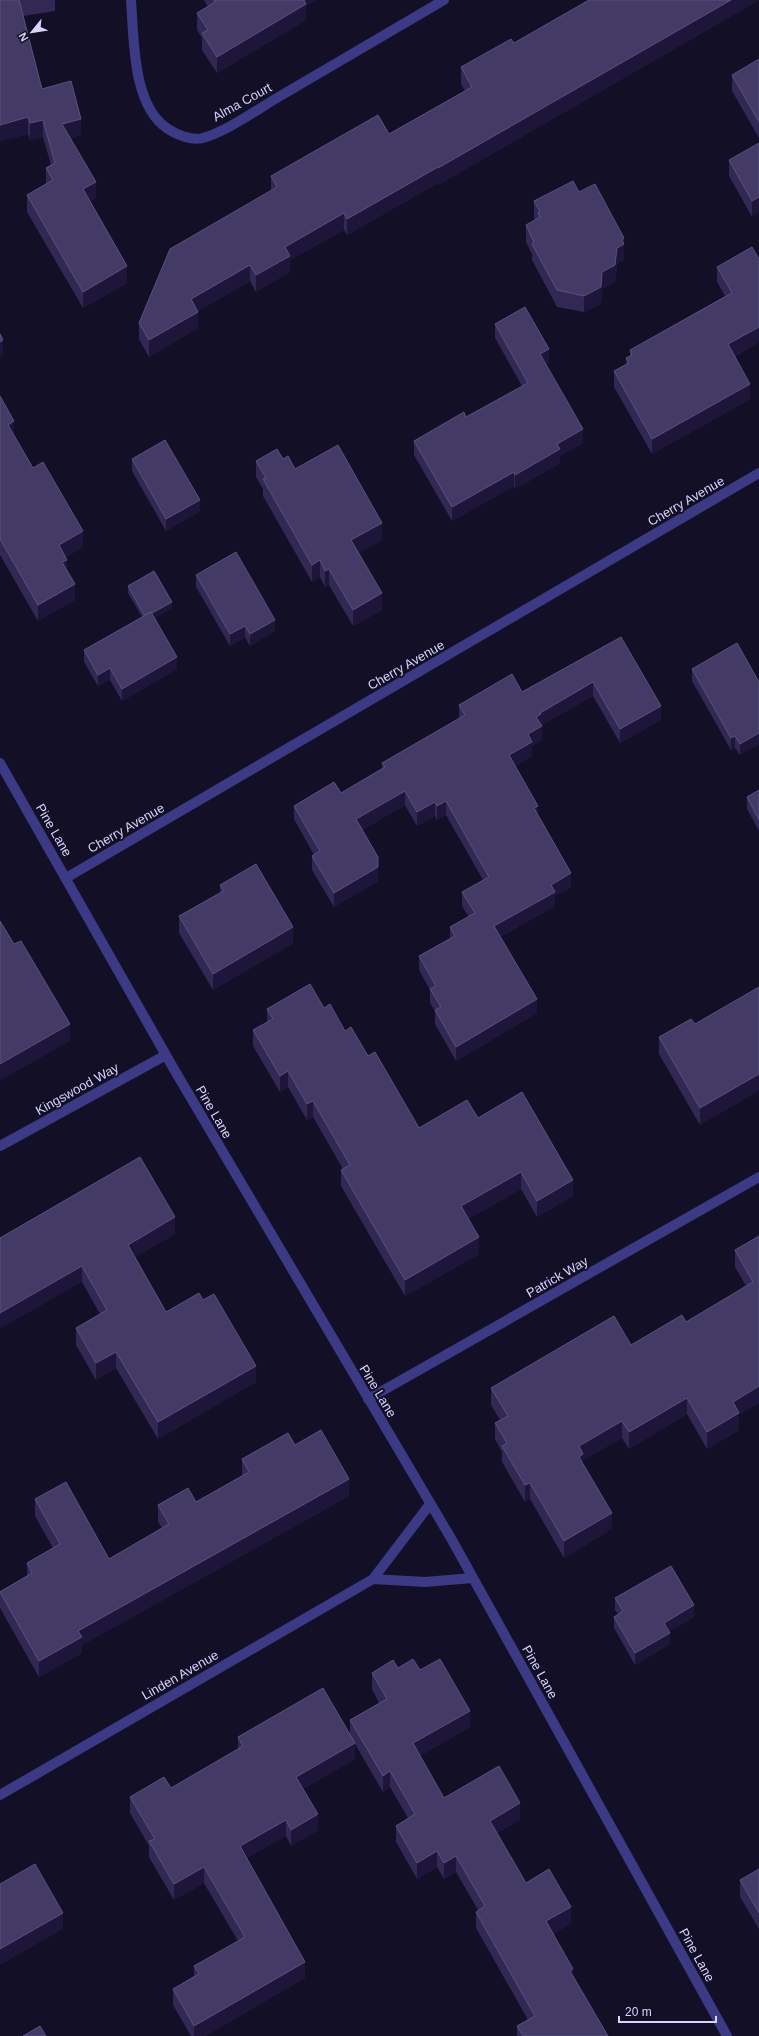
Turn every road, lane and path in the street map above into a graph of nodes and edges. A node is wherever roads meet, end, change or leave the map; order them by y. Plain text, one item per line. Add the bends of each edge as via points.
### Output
1 (131, 0) edge
2 (444, 0) edge
3 (759, 473) edge
4 (0, 763) edge
5 (66, 878) junction
6 (166, 1055) junction
7 (0, 1146) edge
8 (759, 1177) edge
9 (368, 1399) junction
10 (430, 1504) junction
11 (472, 1578) junction
12 (374, 1579) junction
13 (0, 1795) edge
14 (727, 2036) edge

1 - 2 street, Alma Court via 137,70 143,95 167,129 183,137 202,138 260,108
3 - 5 street, Cherry Avenue
4 - 5 street, Pine Lane
5 - 6 street, Pine Lane
6 - 7 street, Kingswood Way
6 - 9 street, Pine Lane
8 - 9 street, Patrick Way
9 - 10 street, Pine Lane
10 - 11 street, Pine Lane
10 - 12 street, Linden Avenue
11 - 12 street via 426,1582
11 - 14 street, Pine Lane
12 - 13 street, Linden Avenue

